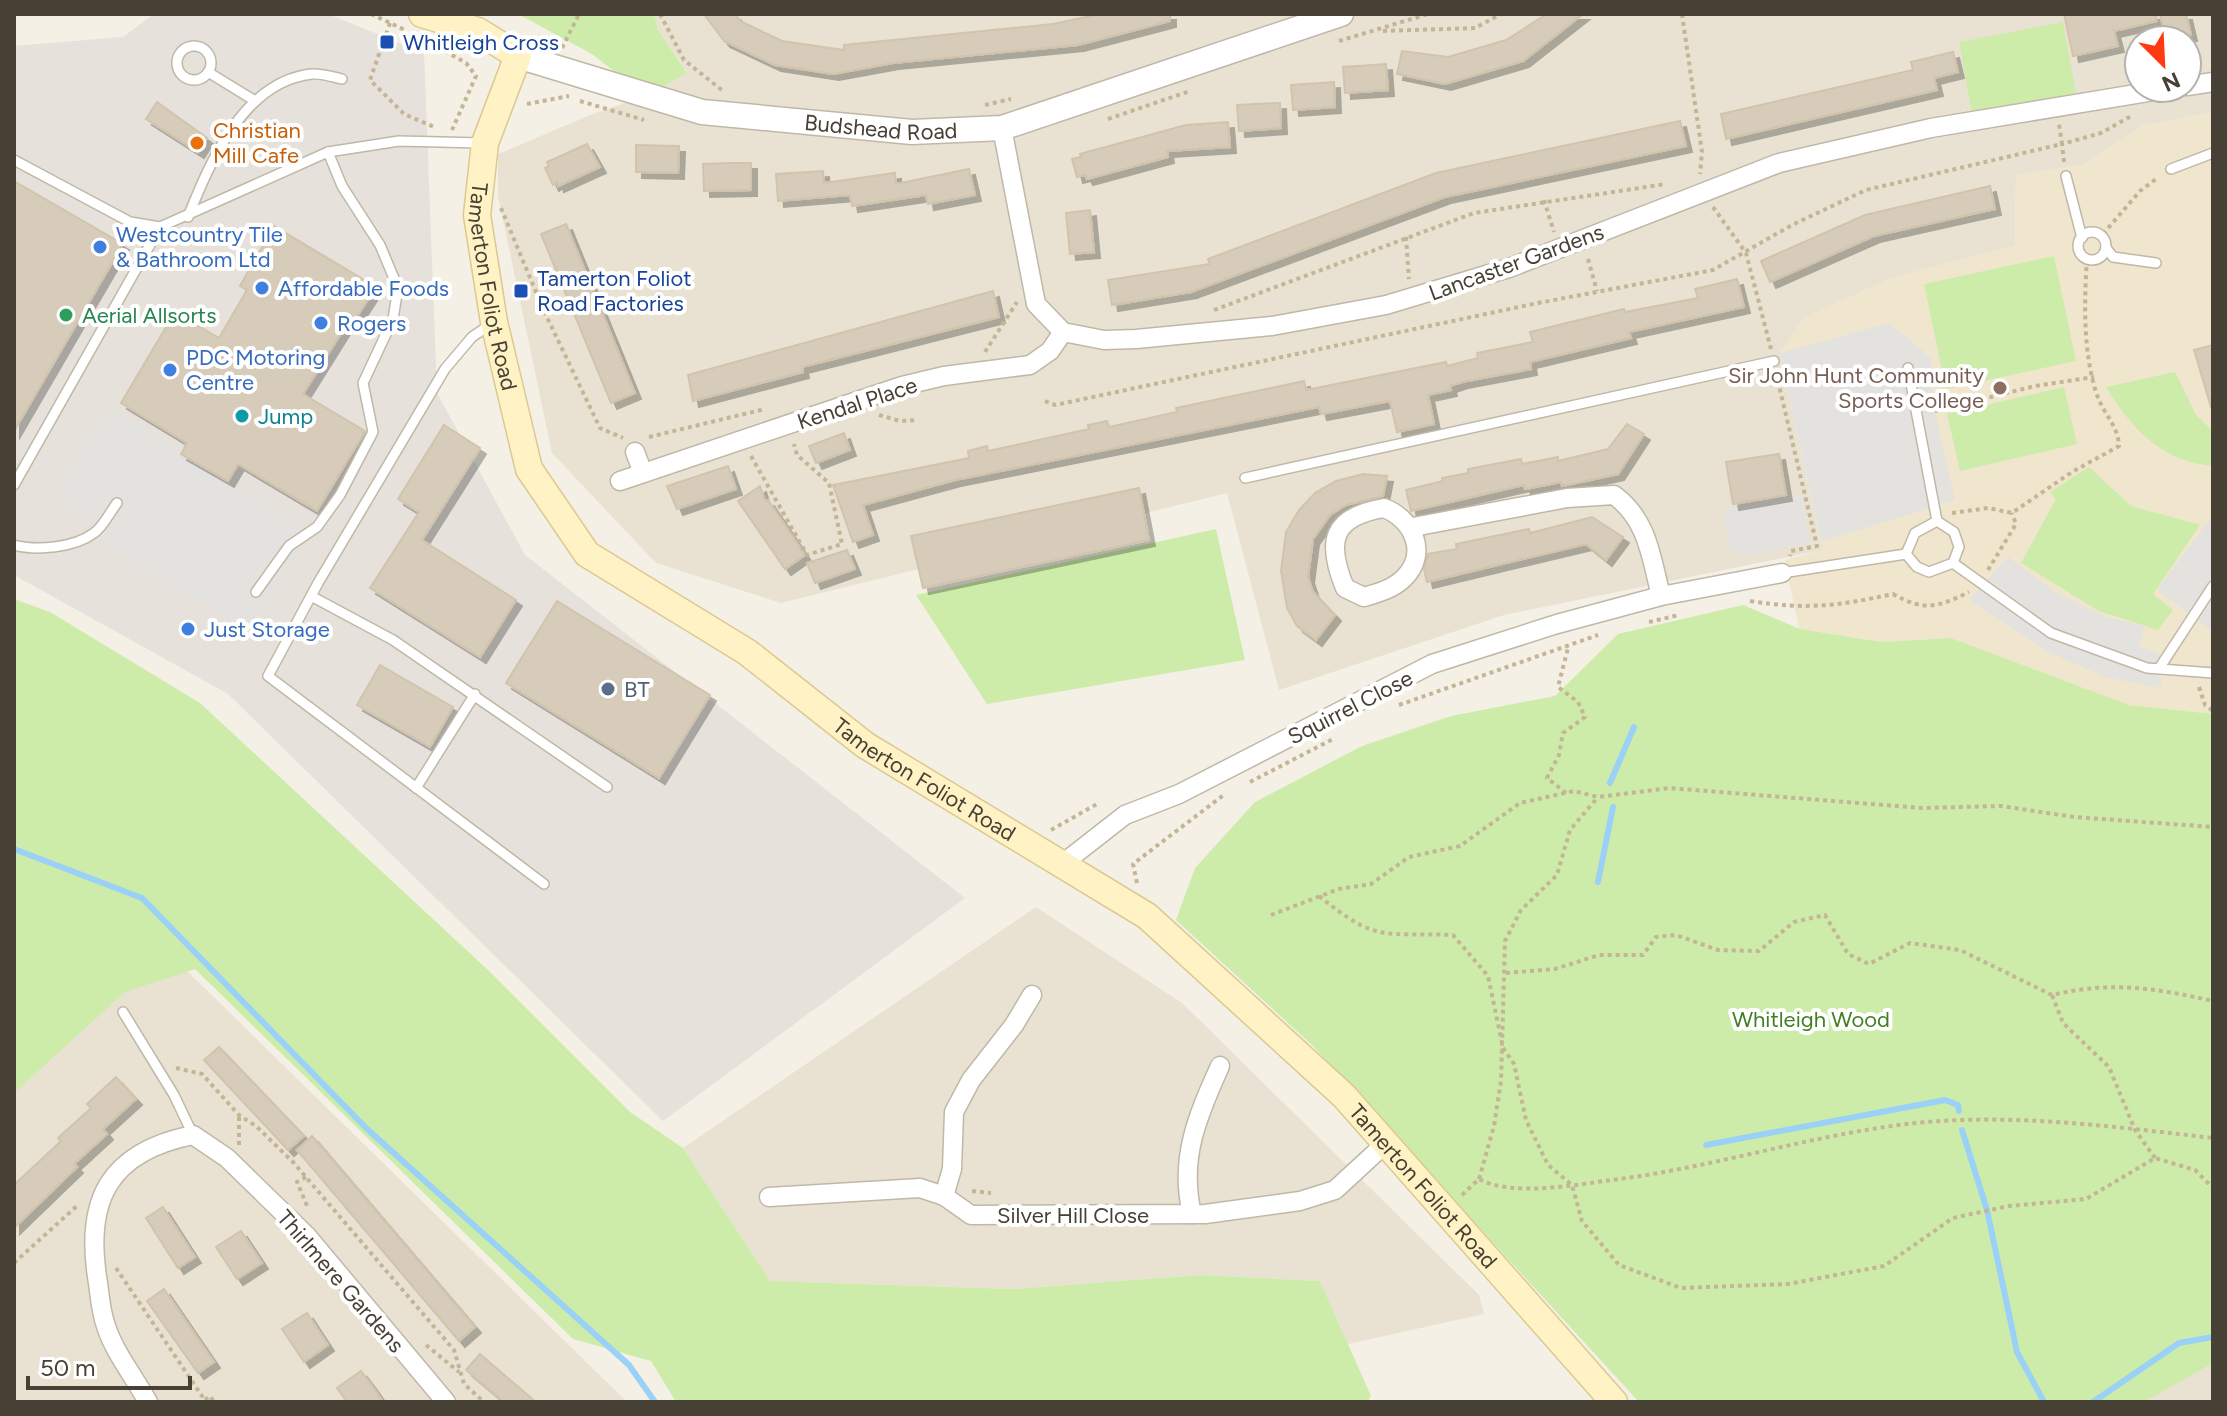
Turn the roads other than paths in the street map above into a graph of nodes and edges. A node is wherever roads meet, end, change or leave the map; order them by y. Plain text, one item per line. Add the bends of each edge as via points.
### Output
1 (1341, 14) edge
2 (419, 29) edge
3 (518, 56) junction
4 (208, 72) dead end
5 (342, 79) dead end
6 (2123, 95) edge
7 (255, 101) junction
8 (1002, 128) junction
9 (485, 143) junction
10 (328, 152) junction
11 (2213, 153) edge
12 (14, 160) edge
13 (2171, 169) dead end
14 (2066, 176) dead end
15 (188, 217) junction
16 (160, 227) junction
17 (2082, 238) junction
18 (2106, 248) junction
19 (2156, 263) dead end
20 (494, 322) junction
21 (1063, 332) junction
22 (1774, 361) road end
23 (1908, 368) dead end
24 (633, 446) road end
25 (643, 473) junction
26 (1245, 478) dead end
27 (620, 481) dead end
28 (14, 485) edge
29 (117, 503) dead end
30 (1936, 518) junction
31 (1413, 527) junction
32 (14, 545) edge
33 (1906, 554) junction
34 (1953, 563) junction
35 (1782, 573) joint
36 (2213, 586) edge
37 (256, 592) dead end
38 (311, 596) junction
39 (1661, 596) junction
40 (2160, 667) junction
41 (2213, 673) edge
42 (475, 694) junction
43 (607, 787) dead end
44 (416, 788) junction
45 (1061, 865) junction
46 (544, 884) dead end
47 (1032, 995) dead end
48 (123, 1012) dead end
49 (1220, 1066) dead end
50 (193, 1135) junction
51 (1386, 1143) junction
52 (944, 1196) junction
53 (769, 1197) dead end
54 (1192, 1214) junction
55 (148, 1402) edge
56 (446, 1402) edge
57 (1614, 1402) edge

1 - 8 street, Budshead Road
2 - 3 main road, Budshead Road via 478,31
3 - 8 street, Budshead Road via 702,112 912,132
3 - 9 main road, Tamerton Foliot Road
4 - 7 lane
5 - 7 lane via 313,74 276,86
6 - 21 street, Lancaster Gardens via 1931,128 1779,163 1559,250 1410,298 1272,326 1104,340
7 - 15 lane via 230,132
8 - 21 street via 1036,304
9 - 10 lane via 399,141
9 - 20 main road, Tamerton Foliot Road via 477,215
10 - 15 lane
10 - 37 lane via 398,288 393,319 363,383 373,432 317,527 289,546
11 - 13 lane
12 - 16 lane via 130,222
14 - 17 lane
15 - 16 lane
16 - 28 lane
17 - 18 lane via 2089,233 2102,236
17 - 18 lane via 2079,250 2087,259 2098,259
18 - 19 lane via 2113,257
20 - 38 lane via 472,337 445,369
20 - 45 main road, Tamerton Foliot Road via 529,469 587,554 747,652 865,745
21 - 25 street, Kendal Place via 1050,351 1030,365 944,376 855,400
22 - 26 lane
23 - 30 lane
24 - 25 street
25 - 27 street, Kendal Place
29 - 32 lane via 94,533 30,549
30 - 33 lane via 1915,533
30 - 34 lane via 1957,539
31 - 31 street via 1416,555 1405,577 1364,597 1345,588 1333,558 1341,527 1356,514 1384,508
31 - 39 street via 1567,498 1614,495 1633,509
33 - 34 lane via 1929,572
33 - 35 lane
34 - 40 lane via 2051,633 2147,668
35 - 39 street, Squirrel Close
36 - 40 lane
38 - 42 lane via 393,640
38 - 44 lane via 268,676
39 - 45 street, Squirrel Close via 1432,664 1179,794 1125,815
40 - 41 lane
42 - 43 lane
42 - 44 lane
44 - 46 lane
45 - 51 main road, Tamerton Foliot Road via 1142,913 1344,1096
47 - 52 street via 954,1112 952,1169
48 - 50 lane
49 - 54 street via 1195,1123 1185,1185
50 - 55 street via 162,1141 130,1159 111,1176 93,1218 106,1327
50 - 56 street, Thirlmere Gardens via 227,1158 307,1236
51 - 54 street, Silver Hill Close via 1335,1190 1300,1201
51 - 57 main road, Tamerton Foliot Road
52 - 53 street, Silver Hill Close via 920,1188
52 - 54 street, Silver Hill Close via 971,1215

